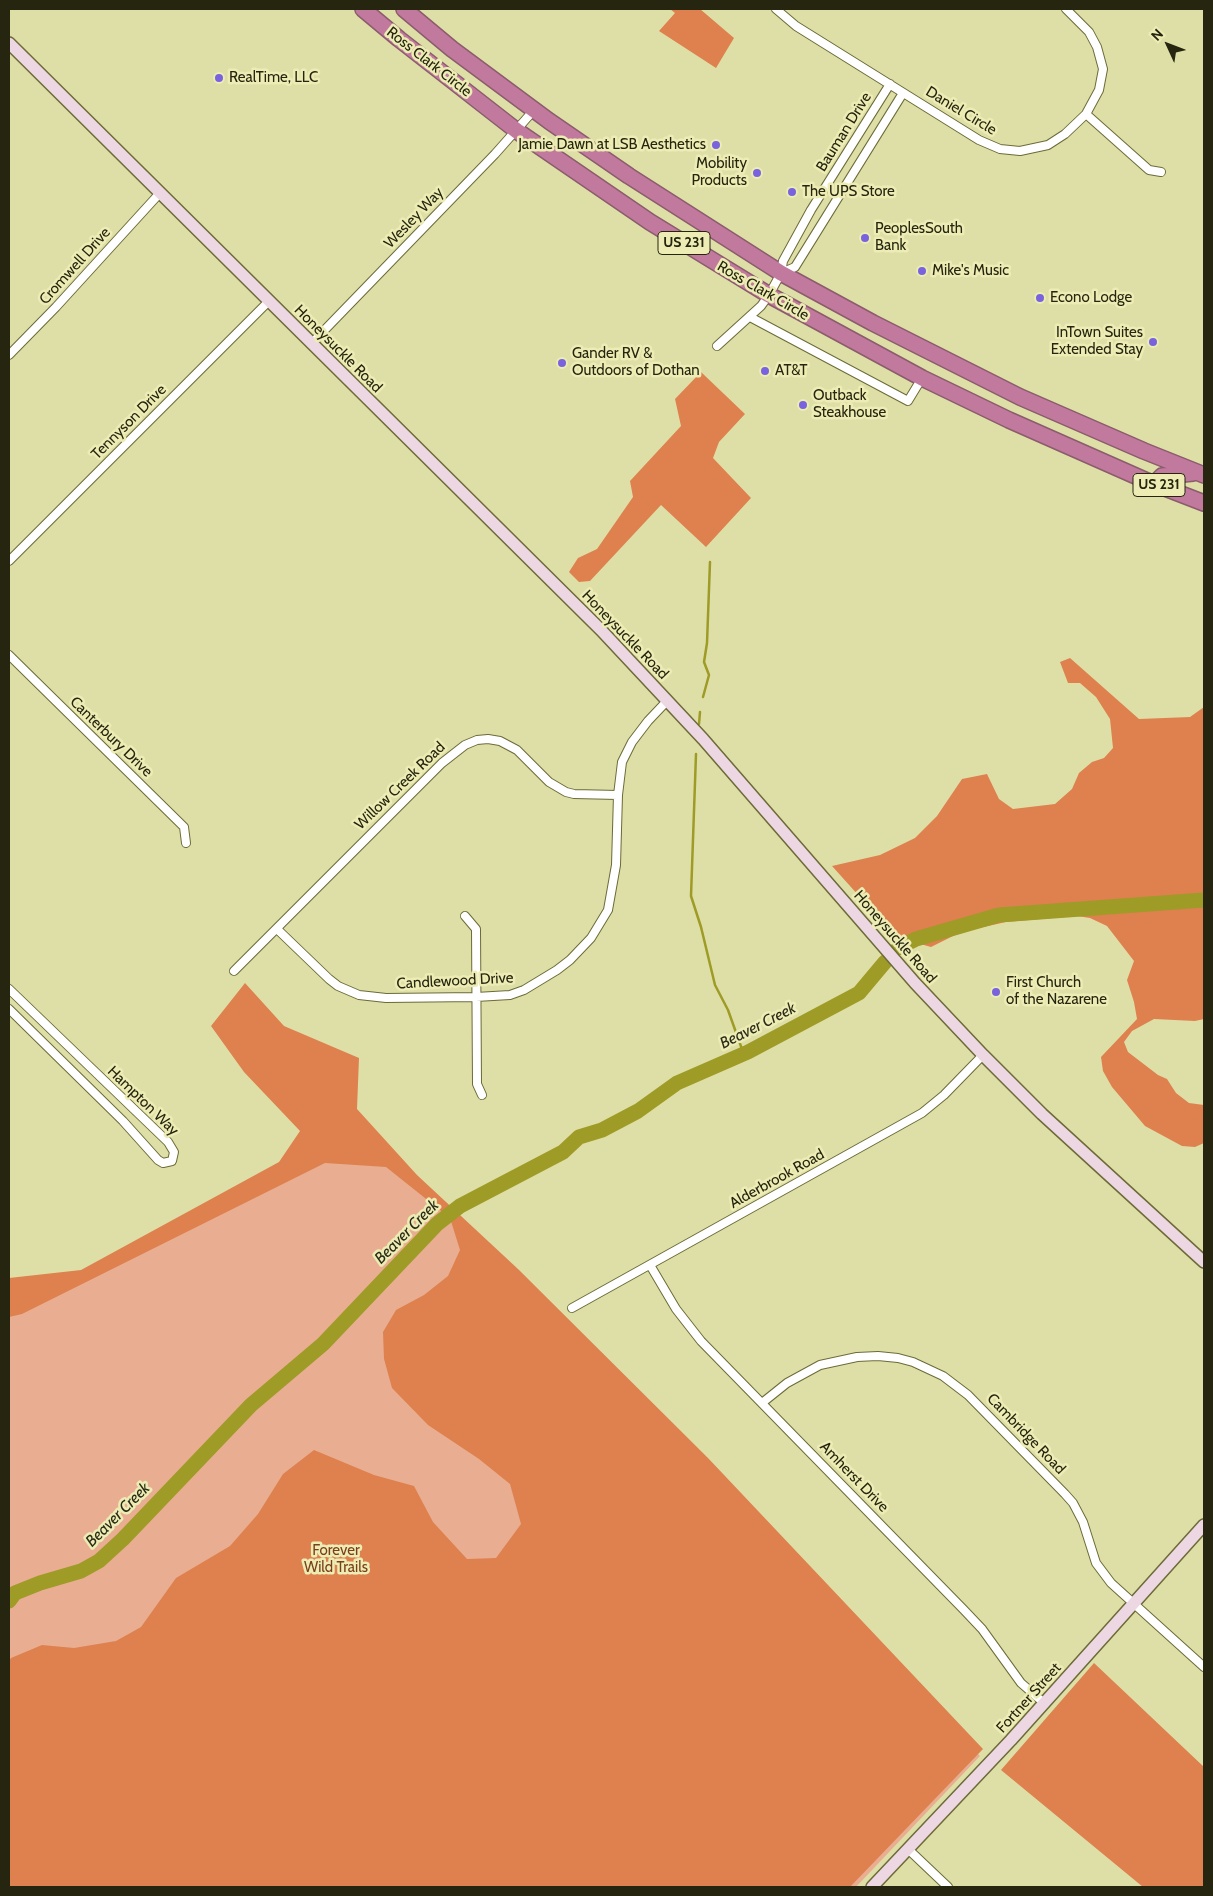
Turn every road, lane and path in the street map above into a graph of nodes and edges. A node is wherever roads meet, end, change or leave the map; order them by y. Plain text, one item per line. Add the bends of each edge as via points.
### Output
1 (363, 9) edge
2 (404, 9) edge
3 (776, 9) edge
4 (1066, 9) edge
5 (9, 42) edge
6 (890, 84) junction
7 (904, 93) junction
8 (534, 110) junction
9 (1086, 114) junction
10 (517, 131) junction
11 (1161, 172) dead end
12 (159, 194) junction
13 (781, 273) junction
14 (769, 295) junction
15 (269, 301) junction
16 (750, 317) junction
17 (311, 344) junction
18 (717, 346) dead end
19 (9, 355) edge
20 (922, 378) junction
21 (1149, 454) junction
22 (1115, 467) junction
23 (1201, 474) edge
24 (1155, 484) junction
25 (1204, 503) edge
26 (9, 562) edge
27 (9, 655) edge
28 (667, 701) junction
29 (618, 796) junction
30 (186, 843) dead end
31 (465, 916) dead end
32 (276, 929) junction
33 (234, 971) dead end
34 (9, 989) edge
35 (476, 996) junction
36 (9, 1009) edge
37 (983, 1055) junction
38 (482, 1095) dead end
39 (1204, 1262) edge
40 (650, 1265) junction
41 (572, 1308) dead end
42 (762, 1403) junction
43 (1204, 1526) edge
44 (1133, 1605) junction
45 (1204, 1667) edge
46 (1044, 1703) junction
47 (908, 1850) junction
48 (872, 1887) edge
49 (948, 1887) edge

1 - 10 highway, Ross Clark Circle / US 231
2 - 8 highway, Ross Clark Circle / US 231
3 - 6 street, Daniel Circle via 796,26
4 - 9 street, Daniel Circle via 1089,32 1102,62 1100,90
5 - 12 main road, Honeysuckle Road
6 - 7 street, Daniel Circle
6 - 13 street, Bauman Drive via 811,210 783,261
7 - 9 street, Daniel Circle via 981,141 1010,151 1048,145
7 - 13 street, Bauman Drive via 795,267
8 - 10 street, Wesley Way
8 - 13 highway, Ross Clark Circle / US 231 via 629,176
9 - 11 street via 1149,170
10 - 14 highway, Ross Clark Circle / US 231 via 650,222
10 - 17 street, Wesley Way
12 - 15 main road, Honeysuckle Road
12 - 19 street, Cromwell Drive
13 - 14 street, Bauman Drive
13 - 21 highway, Ross Clark Circle / US 231 via 963,370
14 - 16 street, Bauman Drive
14 - 20 highway, Ross Clark Circle / US 231
15 - 17 main road, Honeysuckle Road
15 - 26 street, Tennyson Drive
16 - 18 street, Bauman Drive
16 - 20 street via 908,401
17 - 28 main road, Honeysuckle Road via 553,582
20 - 22 highway, Ross Clark Circle / US 231
21 - 22 highway via 1139,465
21 - 23 highway, Ross Clark Circle / US 231
22 - 24 highway, Ross Clark Circle / US 231
23 - 24 highway via 1162,476
24 - 25 highway, Ross Clark Circle / US 231
27 - 30 street, Canterbury Drive via 184,827
28 - 29 street, Candlewood Drive via 626,752
28 - 37 main road, Honeysuckle Road via 921,990
29 - 32 street, Willow Creek Road via 566,792 549,782 517,750 500,741 488,739 465,744 442,763
29 - 35 street, Candlewood Drive via 613,889 608,910 591,938 570,960 524,990 510,995
31 - 35 street via 476,929
32 - 33 street, Willow Creek Road
32 - 35 street, Candlewood Drive via 329,979 348,991 386,998
34 - 36 street, Hampton Way via 168,1142 174,1152 172,1161 158,1160 124,1121
35 - 38 street via 477,1084
37 - 39 main road, Honeysuckle Road via 1042,1114
37 - 40 street, Alderbrook Road via 922,1113
40 - 41 street, Alderbrook Road
40 - 42 street, Amherst Drive via 688,1325
42 - 44 street, Cambridge Road via 806,1372 837,1360 878,1356 905,1360 943,1376 968,1395 1065,1494 1078,1512 1099,1568
42 - 46 street, Amherst Drive via 982,1629 1021,1683
43 - 44 main road, Fortner Street
44 - 45 street, Cambridge Road
44 - 46 main road, Fortner Street
46 - 47 main road, Fortner Street
47 - 48 main road, Fortner Street
47 - 49 street

